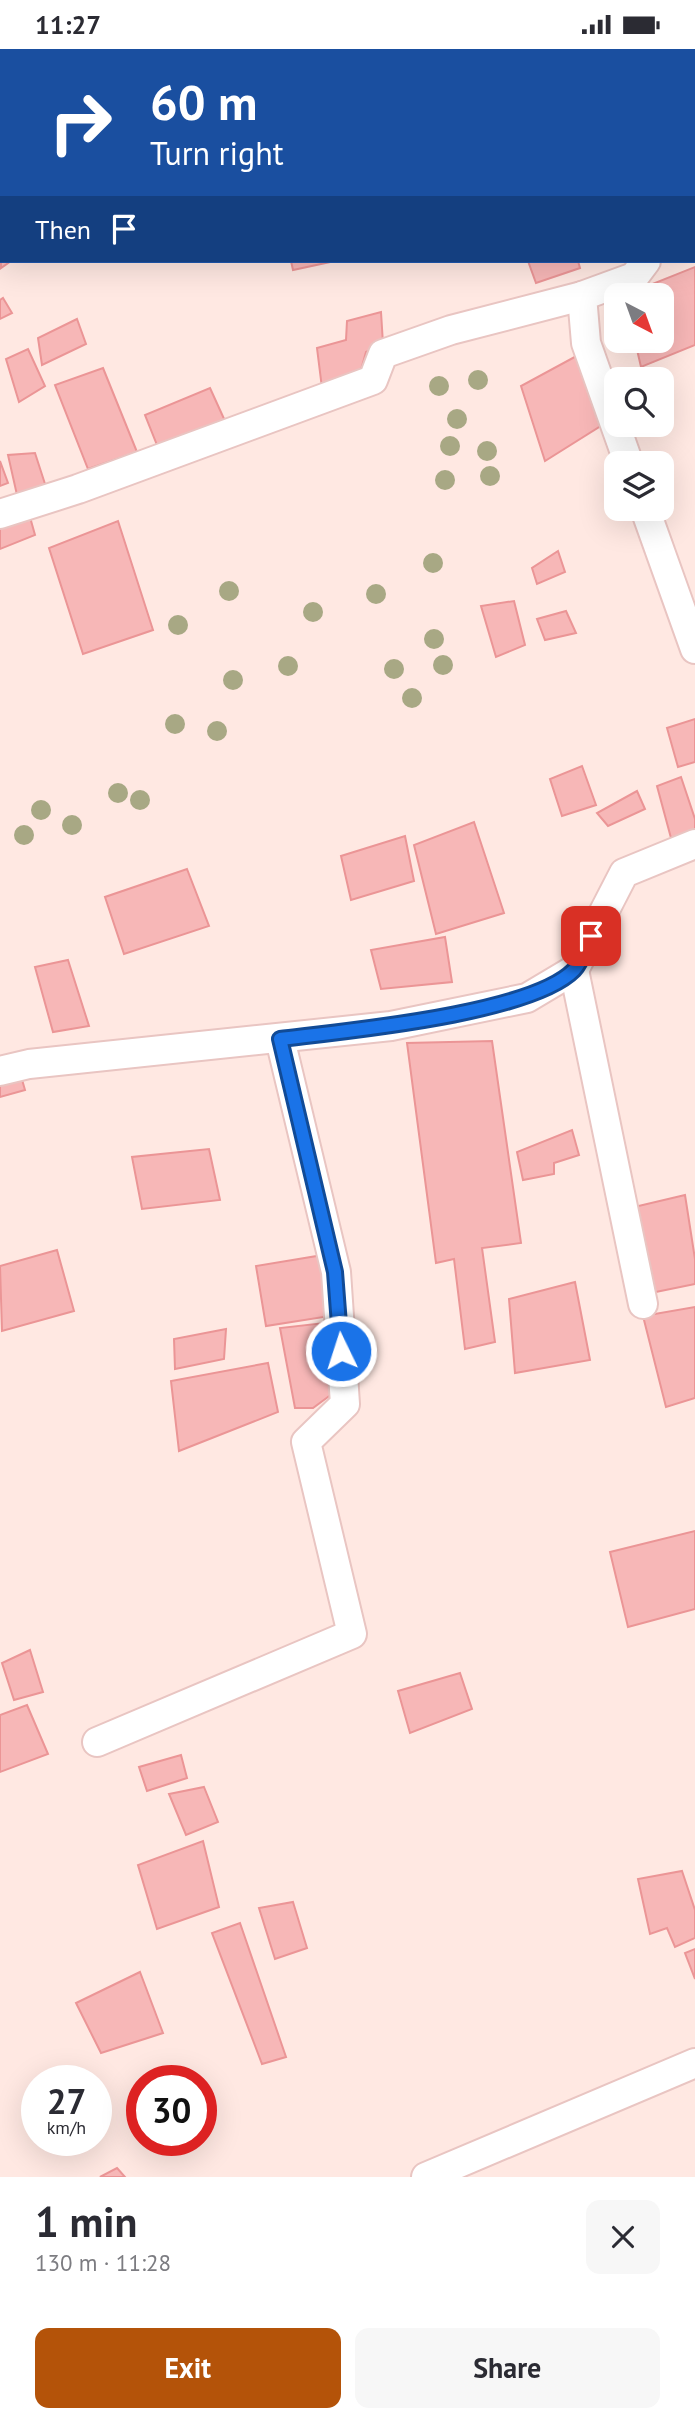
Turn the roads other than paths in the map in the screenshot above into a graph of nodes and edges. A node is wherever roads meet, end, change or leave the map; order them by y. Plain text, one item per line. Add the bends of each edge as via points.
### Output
1 (644, 263) edge
2 (582, 296) junction
3 (624, 451) edge
4 (0, 514) edge
5 (649, 521) edge
6 (695, 649) edge
7 (695, 844) edge
8 (575, 970) junction
9 (280, 1039) junction
10 (0, 1071) edge
11 (643, 1304) dead end
12 (97, 1742) dead end
13 (695, 2063) edge
14 (426, 2177) edge

1 - 2 street via 634,277
2 - 3 street via 586,343
2 - 4 street via 451,330 383,354 373,380
5 - 6 street
7 - 8 street via 624,873
8 - 9 street via 527,998 391,1025
8 - 11 street
9 - 10 street via 29,1064
9 - 12 street via 335,1272 345,1404 306,1442 352,1634
13 - 14 street

